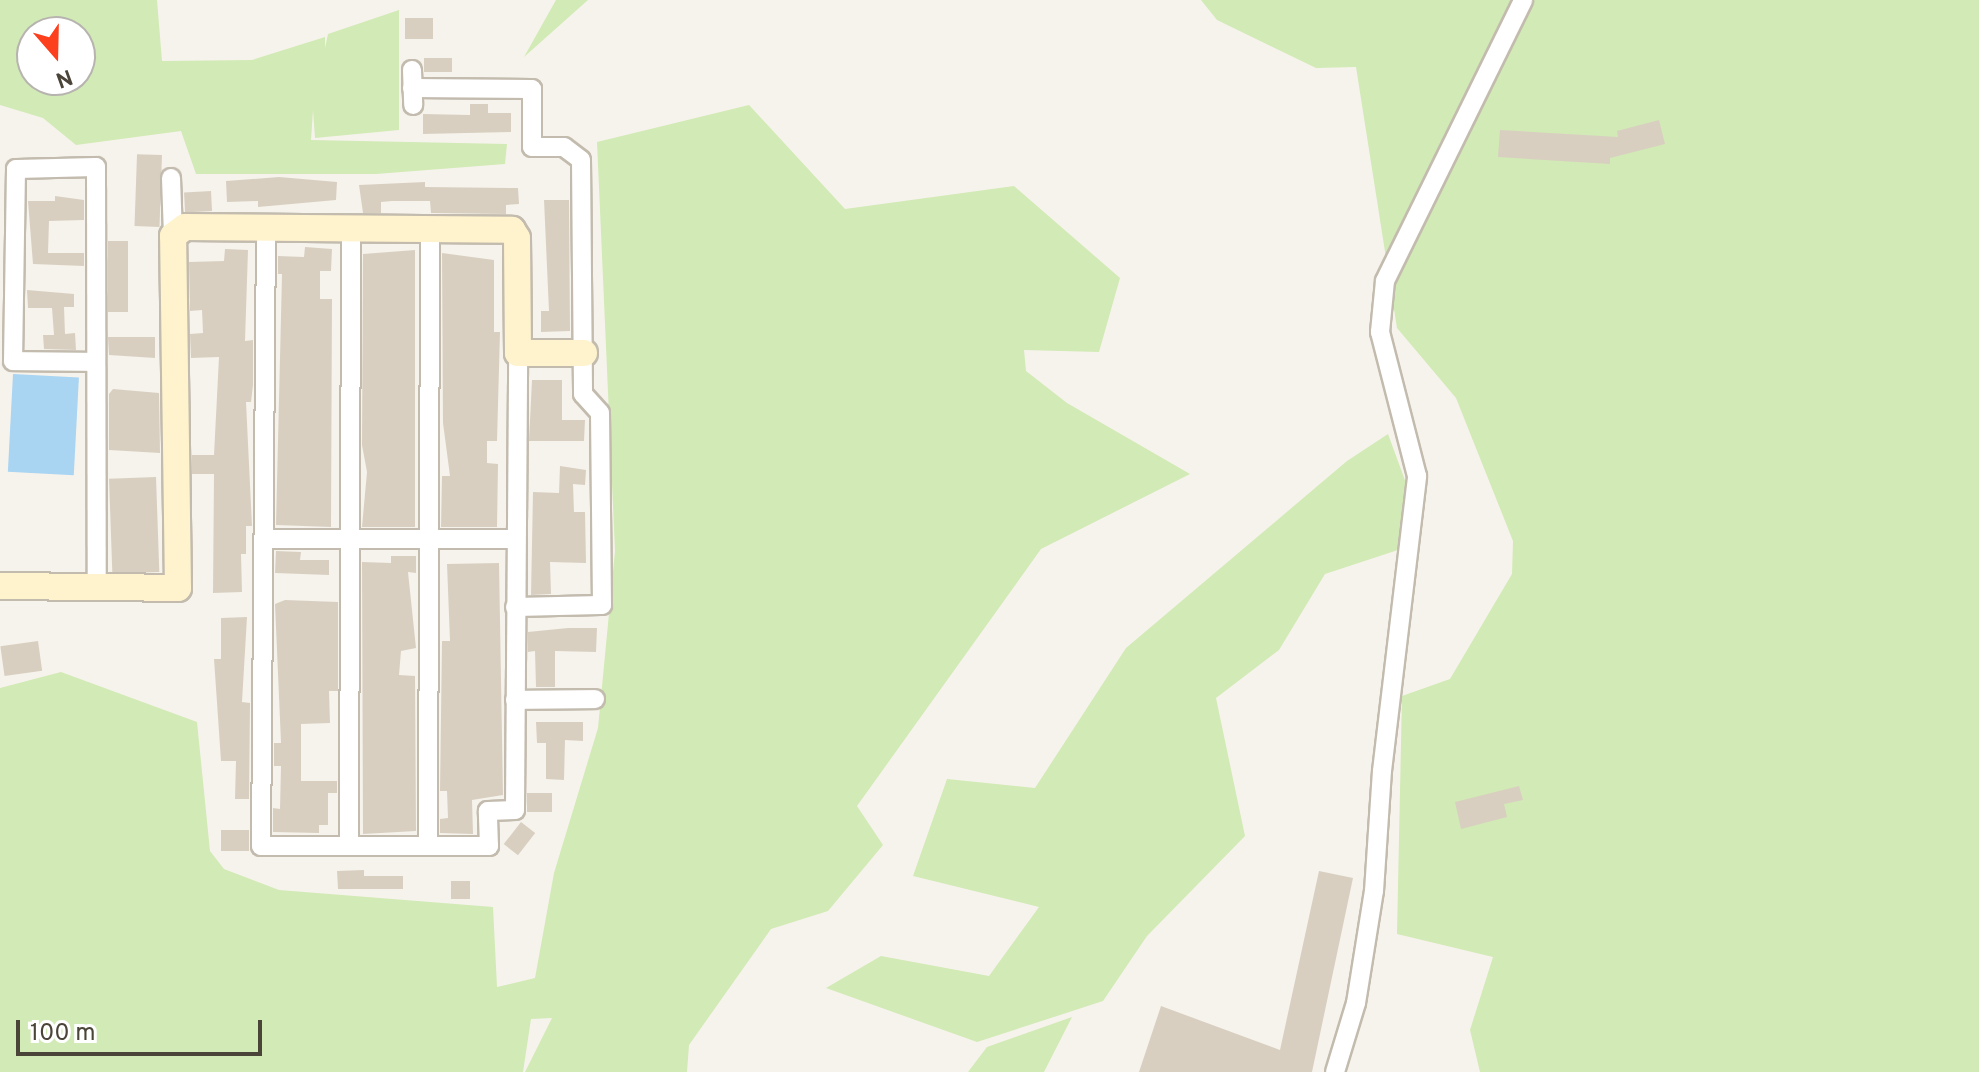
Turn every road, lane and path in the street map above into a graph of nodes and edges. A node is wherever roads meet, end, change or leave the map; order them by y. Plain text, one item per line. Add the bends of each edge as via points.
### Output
1 (1523, 0) edge
2 (412, 88) dead end
3 (171, 178) dead end
4 (266, 226) junction
5 (351, 227) junction
6 (430, 227) junction
7 (173, 236) junction
8 (518, 353) junction
9 (584, 353) junction
10 (96, 362) junction
11 (350, 538) junction
12 (430, 538) junction
13 (263, 539) junction
14 (515, 539) junction
15 (0, 586) edge
16 (97, 588) junction
17 (515, 607) junction
18 (595, 699) dead end
19 (515, 700) junction
20 (349, 846) junction
21 (428, 846) junction
22 (1335, 1072) edge

1 - 22 street via 1385,281 1380,332 1417,476 1382,771 1374,891 1356,1003
2 - 9 street via 532,89 532,147 564,147 581,160
3 - 7 street
4 - 5 street
4 - 7 street via 185,227
4 - 13 street
5 - 6 street
5 - 11 street
6 - 8 street via 512,230 517,238
6 - 12 street
7 - 16 street via 178,588
8 - 9 street
8 - 14 street
9 - 17 street via 583,394 600,413 602,605
10 - 10 street via 96,167 16,169 13,361
10 - 16 street
11 - 12 street
11 - 13 street
11 - 20 street
12 - 14 street
12 - 21 street
13 - 20 street via 261,846
14 - 17 street
15 - 16 street
17 - 19 street
18 - 19 street
19 - 21 street via 515,810 488,811 489,846
20 - 21 street

